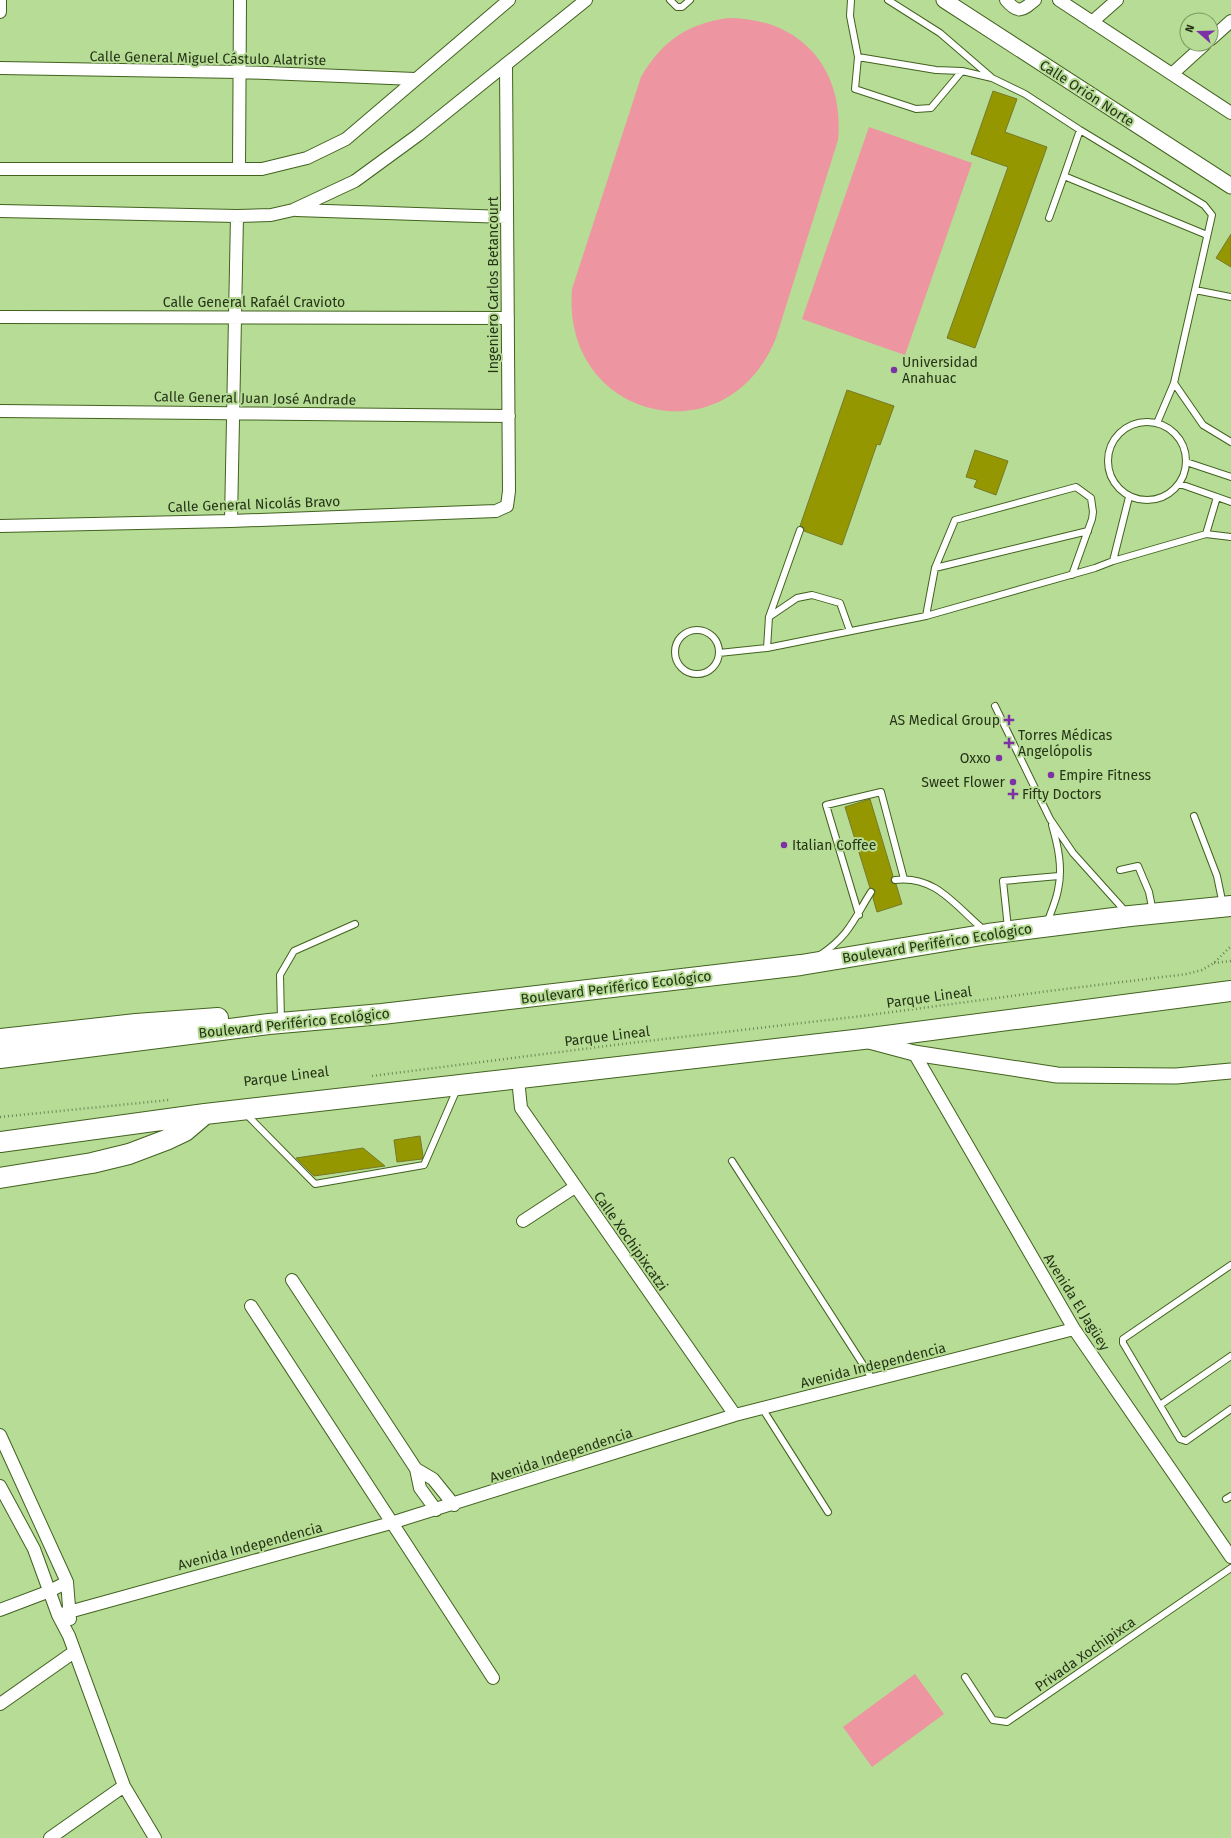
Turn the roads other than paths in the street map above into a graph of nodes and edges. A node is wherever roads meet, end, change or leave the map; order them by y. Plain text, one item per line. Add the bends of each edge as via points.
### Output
1 (0, 0) edge
2 (240, 0) edge
3 (509, 0) edge
4 (586, 0) edge
5 (670, 0) edge
6 (690, 0) edge
7 (851, 0) edge
8 (888, 0) edge
9 (944, 0) edge
10 (1006, 0) edge
11 (1035, 0) edge
12 (1059, 0) edge
13 (1117, 0) edge
14 (0, 12) edge
15 (1231, 21) edge
16 (1092, 22) junction
17 (1219, 32) edge
18 (1196, 52) edge
19 (858, 57) junction
20 (506, 64) junction
21 (0, 68) edge
22 (962, 71) junction
23 (240, 72) junction
24 (1172, 74) junction
25 (992, 78) junction
26 (415, 79) junction
27 (1231, 113) edge
28 (1080, 130) junction
29 (0, 169) edge
30 (239, 169) junction
31 (1064, 176) junction
32 (1231, 186) edge
33 (293, 210) junction
34 (0, 211) edge
35 (238, 216) junction
36 (507, 216) junction
37 (1049, 218) dead end
38 (1207, 235) junction
39 (1194, 290) junction
40 (1231, 297) edge
41 (0, 317) edge
42 (235, 317) junction
43 (508, 318) junction
44 (1174, 383) junction
45 (0, 411) edge
46 (233, 413) junction
47 (509, 416) junction
48 (1157, 423) junction
49 (1231, 442) edge
50 (1186, 462) junction
51 (1231, 477) edge
52 (1180, 484) junction
53 (1130, 497) junction
54 (1217, 497) junction
55 (1231, 502) edge
56 (507, 506) joint
57 (230, 521) junction
58 (0, 526) edge
59 (800, 530) dead end
60 (1088, 531) junction
61 (1206, 534) junction
62 (1231, 537) edge
63 (1113, 561) junction
64 (935, 568) junction
65 (1072, 575) junction
66 (926, 616) junction
67 (769, 617) junction
68 (850, 631) junction
69 (767, 648) junction
70 (719, 653) junction
71 (995, 706) dead end
72 (1194, 816) dead end
73 (1050, 819) junction
74 (1120, 870) dead end
75 (1059, 876) junction
76 (904, 879) junction
77 (895, 880) dead end
78 (871, 892) dead end
79 (1227, 906) edge
80 (1153, 913) junction
81 (859, 915) junction
82 (1130, 916) junction
83 (355, 924) dead end
84 (1046, 927) junction
85 (1009, 931) junction
86 (988, 934) junction
87 (801, 965) junction
88 (1231, 991) edge
89 (275, 1023) junction
90 (863, 1039) junction
91 (0, 1040) edge
92 (914, 1053) junction
93 (0, 1058) edge
94 (1231, 1072) edge
95 (518, 1079) junction
96 (458, 1085) junction
97 (242, 1110) junction
98 (205, 1114) junction
99 (0, 1142) edge
100 (732, 1161) dead end
101 (1, 1179) edge
102 (575, 1187) junction
103 (523, 1221) dead end
104 (1231, 1265) edge
105 (292, 1280) dead end
106 (251, 1306) dead end
107 (1074, 1329) junction
108 (1231, 1356) edge
109 (873, 1380) junction
110 (1160, 1405) junction
111 (762, 1408) junction
112 (1231, 1409) edge
113 (734, 1416) junction
114 (0, 1435) edge
115 (416, 1469) junction
116 (0, 1486) edge
117 (454, 1504) junction
118 (436, 1510) junction
119 (828, 1512) dead end
120 (391, 1523) junction
121 (1231, 1557) edge
122 (1231, 1568) edge
123 (67, 1582) junction
124 (50, 1591) junction
125 (0, 1610) edge
126 (70, 1611) junction
127 (58, 1615) junction
128 (68, 1636) junction
129 (74, 1652) junction
130 (965, 1677) dead end
131 (493, 1678) dead end
132 (0, 1704) edge
133 (124, 1786) junction
134 (50, 1838) edge
135 (155, 1838) edge

1 - 14 street
2 - 23 street
3 - 26 street
4 - 20 street
5 - 6 lane via 677,7 682,7
7 - 19 lane via 850,16
8 - 25 lane via 940,33
9 - 32 street, Calle Orión Norte
10 - 11 street via 1020,10
12 - 16 street
13 - 16 street
15 - 17 street
16 - 24 street
18 - 24 street
19 - 22 lane via 936,70
19 - 22 lane via 855,89 916,109 931,108
20 - 33 street via 418,136 355,181
20 - 36 street, Ingeniero Carlos Betancourt
21 - 23 street, Calle General Miguel Cástulo Alatriste
22 - 25 lane
23 - 26 street, Calle General Miguel Cástulo Alatriste
23 - 30 street
24 - 27 street
25 - 28 lane via 1024,94
26 - 30 street via 346,139 307,158 262,169
28 - 31 lane
28 - 38 lane via 1204,205 1212,215
29 - 30 street
31 - 37 lane
31 - 38 lane
33 - 35 street
33 - 36 street
34 - 35 street
35 - 42 street
36 - 43 street, Ingeniero Carlos Betancourt
38 - 39 lane
39 - 40 lane
39 - 44 lane
41 - 42 street, Calle General Rafaél Cravioto
42 - 43 street, Calle General Rafaél Cravioto
42 - 46 street
43 - 47 street, Ingeniero Carlos Betancourt
44 - 48 lane
44 - 49 lane via 1203,425
45 - 46 street, Calle General Juan José Andrade
46 - 47 street, Calle General Juan José Andrade
46 - 57 street
47 - 56 street, Ingeniero Carlos Betancourt via 510,491
48 - 50 lane via 1169,428 1179,437 1185,449
48 - 53 lane via 1144,421 1132,424 1112,441 1108,454 1111,479 1119,490
50 - 51 lane
50 - 52 lane
52 - 53 lane via 1170,494 1157,500 1143,501
52 - 54 lane
53 - 63 lane
54 - 55 lane
54 - 61 lane
56 - 57 street, Calle General Nicolás Bravo via 496,511
57 - 58 street, Calle General Nicolás Bravo
59 - 67 lane
60 - 64 lane
60 - 64 lane via 1093,512 1091,498 1076,487 955,520
60 - 65 lane
61 - 62 lane
61 - 63 lane
63 - 65 lane
64 - 66 lane
65 - 66 lane
66 - 68 lane
67 - 68 lane via 797,598 812,595 840,603
67 - 69 lane
68 - 69 lane
69 - 70 lane
70 - 70 lane via 716,642 706,632 693,630 680,636 674,649 676,662 686,672 700,674 712,668
71 - 73 lane
72 - 79 lane
73 - 75 lane via 1059,854
73 - 82 lane via 1073,853
74 - 80 lane via 1138,866 1149,892
75 - 84 lane via 1058,890
75 - 85 lane via 1003,881
76 - 77 lane
76 - 81 lane via 881,792 826,806
76 - 86 lane via 933,886
78 - 81 lane
79 - 80 highway, Boulevard Periférico Ecológico
80 - 82 highway, Boulevard Periférico Ecológico
81 - 87 lane via 833,946
82 - 84 highway, Boulevard Periférico Ecológico
83 - 89 lane via 294,951 280,975
84 - 85 highway, Boulevard Periférico Ecológico
85 - 86 highway, Boulevard Periférico Ecológico
86 - 87 highway, Boulevard Periférico Ecológico
87 - 89 highway, Boulevard Periférico Ecológico via 382,1014
88 - 90 highway
89 - 91 highway via 253,1018 212,1018
89 - 93 highway, Boulevard Periférico Ecológico
90 - 92 street
90 - 95 highway
92 - 94 street via 1057,1075 1176,1076
92 - 107 street, Avenida El Jagüey
95 - 96 highway
95 - 102 street, Calle Xochipixcatzi via 521,1108
96 - 97 highway
96 - 97 lane via 424,1165 315,1184
97 - 98 highway
98 - 99 highway
98 - 101 highway via 186,1130 128,1154
100 - 109 lane
102 - 103 street
102 - 113 street, Calle Xochipixcatzi
104 - 110 lane via 1123,1339 1122,1343
105 - 115 street
106 - 120 street
107 - 109 street, Avenida Independencia
107 - 121 street, Avenida El Jagüey
108 - 110 lane
109 - 111 street, Avenida Independencia
110 - 112 lane via 1180,1439 1186,1441
111 - 113 street, Avenida Independencia
111 - 119 lane
113 - 117 street, Avenida Independencia
114 - 123 street
115 - 117 street via 433,1479
115 - 118 street via 420,1488
116 - 124 street via 34,1549
117 - 118 street, Avenida Independencia
118 - 120 street, Avenida Independencia
120 - 126 street, Avenida Independencia
120 - 131 street
122 - 130 lane, Privada Xochipixca via 1007,1722 993,1720
123 - 124 street
123 - 126 street
124 - 125 street
124 - 127 street
126 - 127 street, Avenida Independencia
126 - 128 street
127 - 128 street
128 - 129 street
129 - 132 street
129 - 133 street
133 - 134 street
133 - 135 street

